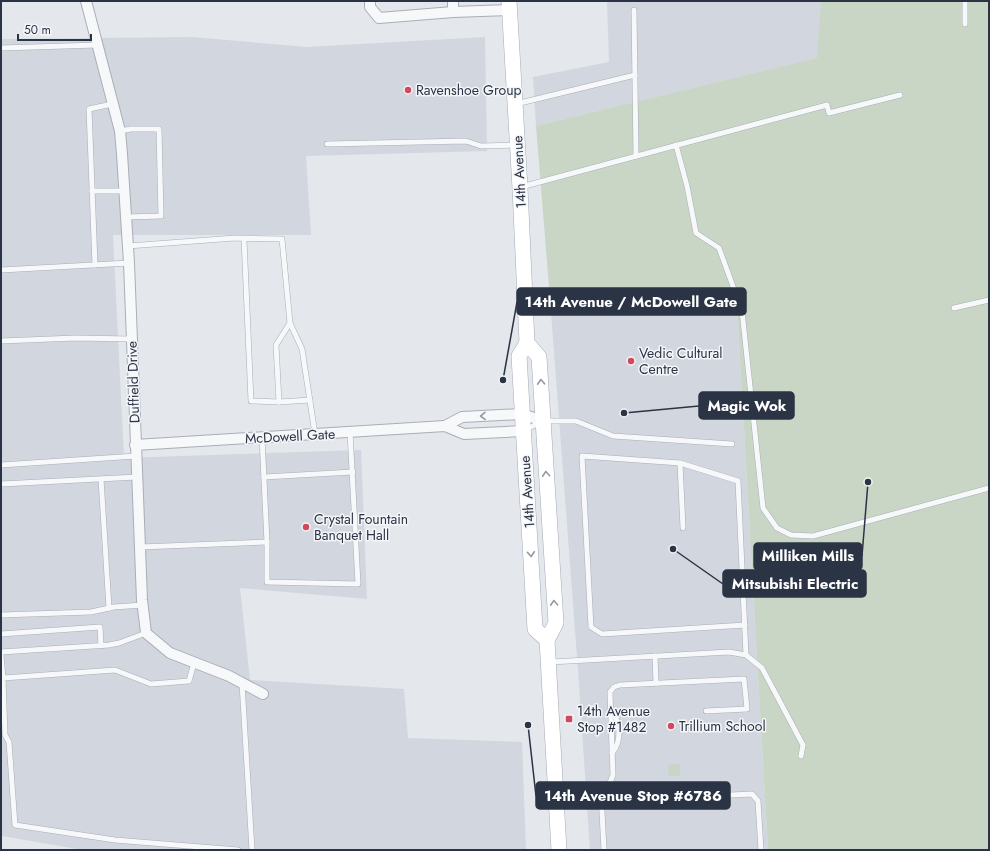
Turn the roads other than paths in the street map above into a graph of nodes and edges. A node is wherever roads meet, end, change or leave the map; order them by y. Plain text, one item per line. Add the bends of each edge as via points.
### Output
1 (86, 1) edge
2 (370, 1) edge
3 (453, 1) edge
4 (965, 1) edge
5 (509, 5) edge
6 (634, 10) dead end
7 (453, 12) junction
8 (965, 24) dead end
9 (97, 45) junction
10 (1, 48) edge
11 (635, 75) junction
12 (900, 95) dead end
13 (112, 104) junction
14 (515, 104) junction
15 (120, 131) junction
16 (327, 144) dead end
17 (517, 145) junction
18 (676, 145) junction
19 (636, 156) junction
20 (520, 188) junction
21 (92, 191) junction
22 (124, 191) junction
23 (126, 217) junction
24 (244, 239) junction
25 (128, 246) junction
26 (129, 263) junction
27 (95, 265) junction
28 (1, 270) edge
29 (989, 300) edge
30 (954, 308) dead end
31 (290, 323) junction
32 (131, 339) junction
33 (1, 341) edge
34 (528, 343) junction
35 (310, 400) junction
36 (279, 402) junction
37 (522, 414) junction
38 (543, 421) junction
39 (446, 426) junction
40 (523, 431) junction
41 (350, 432) junction
42 (315, 434) junction
43 (262, 437) junction
44 (732, 444) dead end
45 (135, 445) junction
46 (136, 456) junction
47 (680, 462) junction
48 (1, 465) edge
49 (353, 472) junction
50 (137, 477) junction
51 (264, 477) junction
52 (101, 479) junction
53 (1, 484) edge
54 (989, 488) edge
55 (683, 528) dead end
56 (267, 542) junction
57 (140, 547) junction
58 (143, 605) junction
59 (109, 608) junction
60 (1, 615) edge
61 (745, 625) junction
62 (146, 633) junction
63 (1, 634) edge
64 (547, 640) junction
65 (101, 646) junction
66 (1, 652) edge
67 (1, 655) edge
68 (746, 655) junction
69 (655, 656) junction
70 (548, 662) junction
71 (194, 663) junction
72 (2, 678) junction
73 (242, 683) junction
74 (656, 683) junction
75 (263, 694) dead end
76 (706, 711) dead end
77 (801, 756) dead end
78 (653, 786) dead end
79 (608, 788) junction
80 (601, 793) junction
81 (556, 796) junction
82 (602, 801) junction
83 (238, 850) edge
84 (252, 850) edge
85 (560, 850) edge
86 (604, 850) edge
87 (761, 850) edge

1 - 9 street, Duffield Drive
2 - 7 street via 370,7 379,18
3 - 7 street
4 - 8 lane
5 - 7 street
5 - 14 main road, 14th Avenue
6 - 11 lane
9 - 10 lane
9 - 13 street, Duffield Drive
11 - 14 lane
11 - 19 lane
12 - 18 lane via 829,113 827,105
13 - 15 street, Duffield Drive
13 - 21 lane via 90,109
14 - 17 main road, 14th Avenue
15 - 22 street, Duffield Drive
15 - 23 lane via 159,128 161,216
16 - 17 lane via 466,141 481,146
17 - 20 main road, 14th Avenue
18 - 19 lane
18 - 54 lane via 696,233 719,248 742,311 763,508 777,528 791,535 813,536
19 - 20 lane
20 - 34 main road, 14th Avenue
21 - 22 lane
21 - 27 lane
22 - 23 street, Duffield Drive
23 - 25 street, Duffield Drive
24 - 25 lane
24 - 31 lane via 282,239
24 - 36 lane via 251,401
25 - 26 street, Duffield Drive
26 - 27 lane
26 - 32 street, Duffield Drive
27 - 28 lane
29 - 30 lane
31 - 35 lane via 302,349
31 - 36 lane via 276,346
32 - 33 lane
32 - 45 street, Duffield Drive
34 - 37 main road, 14th Avenue via 519,356
38 -> 34 main road, 14th Avenue via 540,357
35 - 36 lane
35 - 42 lane
37 - 38 street, McDowell Gate
37 -> 39 street, McDowell Gate via 462,417
37 - 40 main road, 14th Avenue
38 - 40 lane
38 - 44 lane via 576,421 613,436
64 -> 38 main road, 14th Avenue via 556,623
39 - 40 street, McDowell Gate via 464,434
39 - 41 street, McDowell Gate
40 -> 64 main road, 14th Avenue via 536,629
41 - 42 street, McDowell Gate
41 - 49 lane
42 - 43 street, McDowell Gate
43 - 45 street, McDowell Gate
43 - 51 lane
45 - 46 street, Duffield Drive
46 - 48 lane
46 - 50 street, Duffield Drive
47 - 55 lane
47 - 61 lane via 738,481
47 - 61 lane via 582,456 591,627 602,634
49 - 51 lane
49 - 56 lane via 358,584 267,582
50 - 52 lane
50 - 57 street, Duffield Drive
51 - 56 lane
52 - 53 lane
52 - 59 lane
56 - 57 lane
57 - 58 street, Duffield Drive
58 - 59 lane
58 - 62 street, Duffield Drive
59 - 60 lane via 91,612
61 - 68 lane
62 - 65 lane via 119,643
62 - 71 street via 170,653
63 - 65 lane via 100,627
64 - 70 main road, 14th Avenue
65 - 66 lane
67 - 72 lane
68 - 69 lane via 729,652
68 - 77 lane via 762,668 803,745
69 - 70 lane
69 - 74 lane
70 - 81 main road, 14th Avenue
71 - 72 lane via 188,681 151,684 114,670
71 - 73 street
72 - 83 lane via 5,735 9,742 15,825 115,840
73 - 75 street
73 - 84 lane
74 - 76 lane via 744,679 747,708
74 - 79 lane via 620,685 610,692 613,774
78 - 79 lane
79 - 80 lane
80 - 81 lane
80 - 82 lane
81 - 85 main road, 14th Avenue
82 - 86 lane
82 - 87 lane via 752,794 758,801

